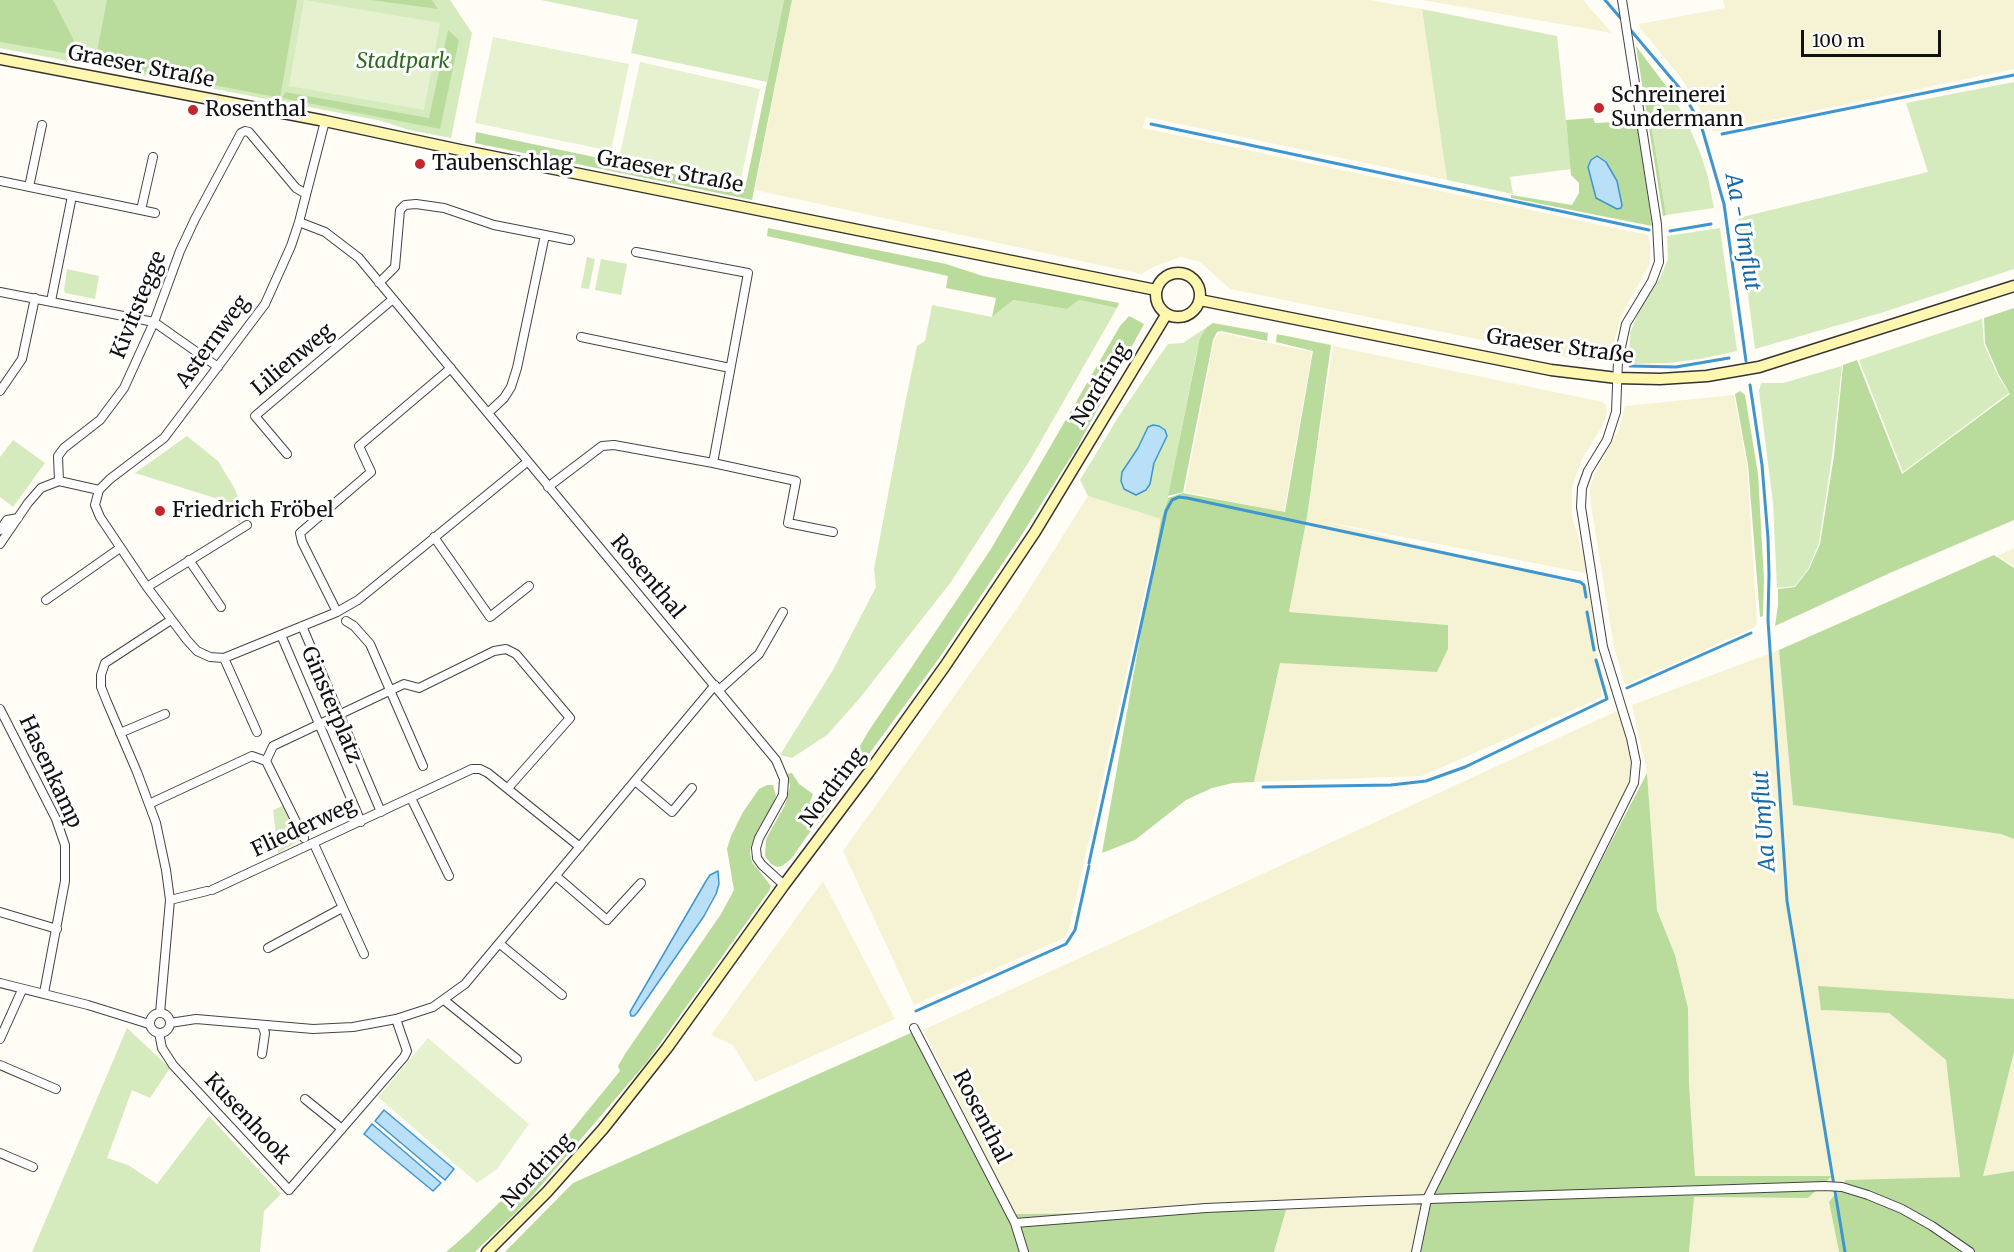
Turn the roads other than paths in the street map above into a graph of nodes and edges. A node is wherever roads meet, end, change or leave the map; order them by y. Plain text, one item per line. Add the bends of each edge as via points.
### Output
1 (1622, 0) edge
2 (0, 60) edge
3 (325, 121) junction
4 (42, 125) dead end
5 (153, 157) dead end
6 (0, 181) edge
7 (29, 187) junction
8 (306, 194) junction
9 (72, 196) junction
10 (141, 210) junction
11 (155, 213) dead end
12 (299, 222) junction
13 (545, 235) junction
14 (570, 240) dead end
15 (636, 252) dead end
16 (379, 283) junction
17 (2014, 286) edge
18 (1156, 290) junction
19 (0, 292) edge
20 (35, 298) junction
21 (393, 299) junction
22 (1200, 300) junction
23 (51, 301) junction
24 (1166, 315) junction
25 (154, 322) junction
26 (581, 338) dead end
27 (218, 367) junction
28 (451, 368) junction
29 (730, 368) junction
30 (1617, 378) junction
31 (0, 391) edge
32 (488, 413) junction
33 (287, 454) dead end
34 (527, 462) junction
35 (713, 463) junction
36 (58, 481) junction
37 (548, 487) junction
38 (99, 490) junction
39 (18, 518) junction
40 (247, 525) dead end
41 (0, 530) edge
42 (833, 532) dead end
43 (434, 537) junction
44 (0, 544) edge
45 (120, 548) junction
46 (189, 560) junction
47 (147, 586) junction
48 (529, 586) dead end
49 (46, 600) dead end
50 (221, 607) dead end
51 (337, 612) junction
52 (783, 612) dead end
53 (171, 620) junction
54 (346, 621) dead end
55 (302, 626) junction
56 (281, 634) junction
57 (224, 658) junction
58 (717, 688) junction
59 (390, 692) junction
60 (0, 709) edge
61 (165, 714) dead end
62 (339, 716) junction
63 (320, 724) junction
64 (257, 732) dead end
65 (120, 733) junction
66 (266, 761) junction
67 (423, 766) dead end
68 (635, 781) junction
69 (508, 788) junction
70 (692, 788) dead end
71 (411, 798) junction
72 (148, 804) junction
73 (381, 813) junction
74 (361, 822) junction
75 (304, 838) dead end
76 (314, 844) junction
77 (580, 847) junction
78 (449, 876) dead end
79 (556, 876) junction
80 (641, 883) dead end
81 (784, 885) junction
82 (171, 900) junction
83 (342, 908) junction
84 (0, 912) edge
85 (57, 929) junction
86 (500, 944) junction
87 (268, 948) dead end
88 (364, 954) dead end
89 (0, 983) edge
90 (22, 990) junction
91 (44, 993) junction
92 (562, 995) dead end
93 (444, 1000) junction
94 (160, 1013) junction
95 (396, 1019) junction
96 (170, 1023) junction
97 (149, 1024) junction
98 (262, 1025) junction
99 (914, 1028) dead end
100 (159, 1034) junction
101 (0, 1039) edge
102 (262, 1054) dead end
103 (517, 1059) dead end
104 (0, 1065) edge
105 (56, 1089) dead end
106 (305, 1100) dead end
107 (342, 1129) junction
108 (0, 1153) edge
109 (33, 1167) dead end
110 (1427, 1199) junction
111 (1015, 1223) junction
112 (487, 1252) edge
113 (1024, 1252) edge
114 (1416, 1252) edge
115 (1970, 1252) edge

1 - 30 street via 1655,212 1659,262 1626,324
2 - 3 main road, Graeser Straße
3 - 8 street, Asternweg
3 - 18 main road, Graeser Straße
4 - 7 street
5 - 10 street
6 - 7 street
7 - 9 street
8 - 12 street, Asternweg
8 - 25 street, Kivitstegge via 296,188 249,132 241,133 180,251
9 - 10 street
9 - 23 street
10 - 11 street
12 - 16 street, Rosenthal via 336,239 359,258
12 - 27 street, Asternweg via 265,304
13 - 14 street
13 - 16 street via 494,225 444,208 405,205 400,210 395,267
13 - 32 street via 511,387
15 - 29 street via 748,273
16 - 21 street, Rosenthal
17 - 30 main road, Graeser Straße via 1759,367 1684,379
18 - 22 main road via 1164,278 1183,274 1198,286
18 - 24 main road via 1157,304
19 - 20 street
20 - 23 street
20 - 31 street via 22,359
21 - 28 street, Rosenthal
21 - 33 street, Lilienweg via 255,416
22 - 24 main road via 1187,316
22 - 30 main road, Graeser Straße via 1551,370
23 - 25 street
24 - 81 main road, Nordring via 1023,551 904,724
25 - 27 street
25 - 36 street, Kivitstegge via 124,388 109,410 58,456
26 - 29 street
27 - 38 street, Asternweg via 164,438
28 - 32 street, Rosenthal
28 - 51 street via 359,446 371,472 300,533
29 - 35 street
30 - 110 street via 1613,427 1588,471 1581,507 1603,647 1636,762 1634,783
32 - 34 street, Rosenthal
34 - 37 street, Rosenthal
34 - 43 street
35 - 37 street via 614,445 602,447
35 - 42 street via 796,481 788,523
36 - 38 street
36 - 39 street via 41,488
37 - 58 street, Rosenthal
38 - 45 street via 95,505
39 - 41 street via 7,520
39 - 44 street
40 - 46 street
43 - 48 street via 490,617
43 - 51 street via 358,600
45 - 47 street
45 - 49 street
46 - 47 street
46 - 50 street
47 - 53 street
51 - 55 street
52 - 58 street via 759,654
53 - 57 street via 197,651
53 - 65 street via 105,663 101,687
54 - 59 street via 370,644
55 - 56 street
55 - 62 street, Ginsterplatz
56 - 57 street
56 - 63 street, Ginsterplatz
57 - 64 street
58 - 68 street
58 - 81 street, Rosenthal via 781,770 783,795 756,848 762,865
59 - 62 street
59 - 67 street
59 - 69 street via 404,684 419,688 494,651 506,649 516,654 570,718
60 - 85 street, Hasenkamp via 56,819 65,845 65,881
61 - 65 street
62 - 63 street
62 - 73 street, Ginsterplatz
63 - 66 street via 273,746
63 - 74 street, Ginsterplatz
65 - 72 street
66 - 72 street via 252,756
66 - 75 street, Fliederweg
68 - 70 street via 672,812
68 - 77 street
69 - 71 street, Fliederweg via 488,773 472,769
69 - 77 street, Fliederweg
71 - 73 street, Fliederweg
71 - 78 street
72 - 82 street via 156,823
73 - 74 street, Fliederweg
74 - 76 street, Fliederweg
76 - 82 street, Fliederweg via 210,890
76 - 83 street
77 - 79 street
79 - 80 street via 607,921
79 - 86 street
81 - 112 main road, Nordring via 610,1120 548,1192
82 - 94 street
83 - 87 street
83 - 88 street
84 - 85 street
85 - 91 street, Hasenkamp
86 - 92 street
86 - 93 street via 465,984
89 - 90 street, Kusenhook
90 - 91 street, Kusenhook
90 - 101 street
91 - 97 street, Kusenhook
93 - 95 street via 433,1008
93 - 103 street
94 - 96 street via 168,1016
94 - 97 street via 151,1017
95 - 98 street via 313,1029
95 - 107 street, Kusenhook via 407,1051
96 - 98 street via 196,1019
96 - 100 street via 168,1030
97 - 100 street, Kusenhook
98 - 102 street
99 - 111 street, Rosenthal
100 - 107 street, Kusenhook via 162,1048 173,1065 289,1190
104 - 105 street
106 - 107 street
108 - 109 street
110 - 111 street via 1206,1208
110 - 114 street
110 - 115 street via 1842,1187 1902,1209
111 - 113 street, Rosenthal

